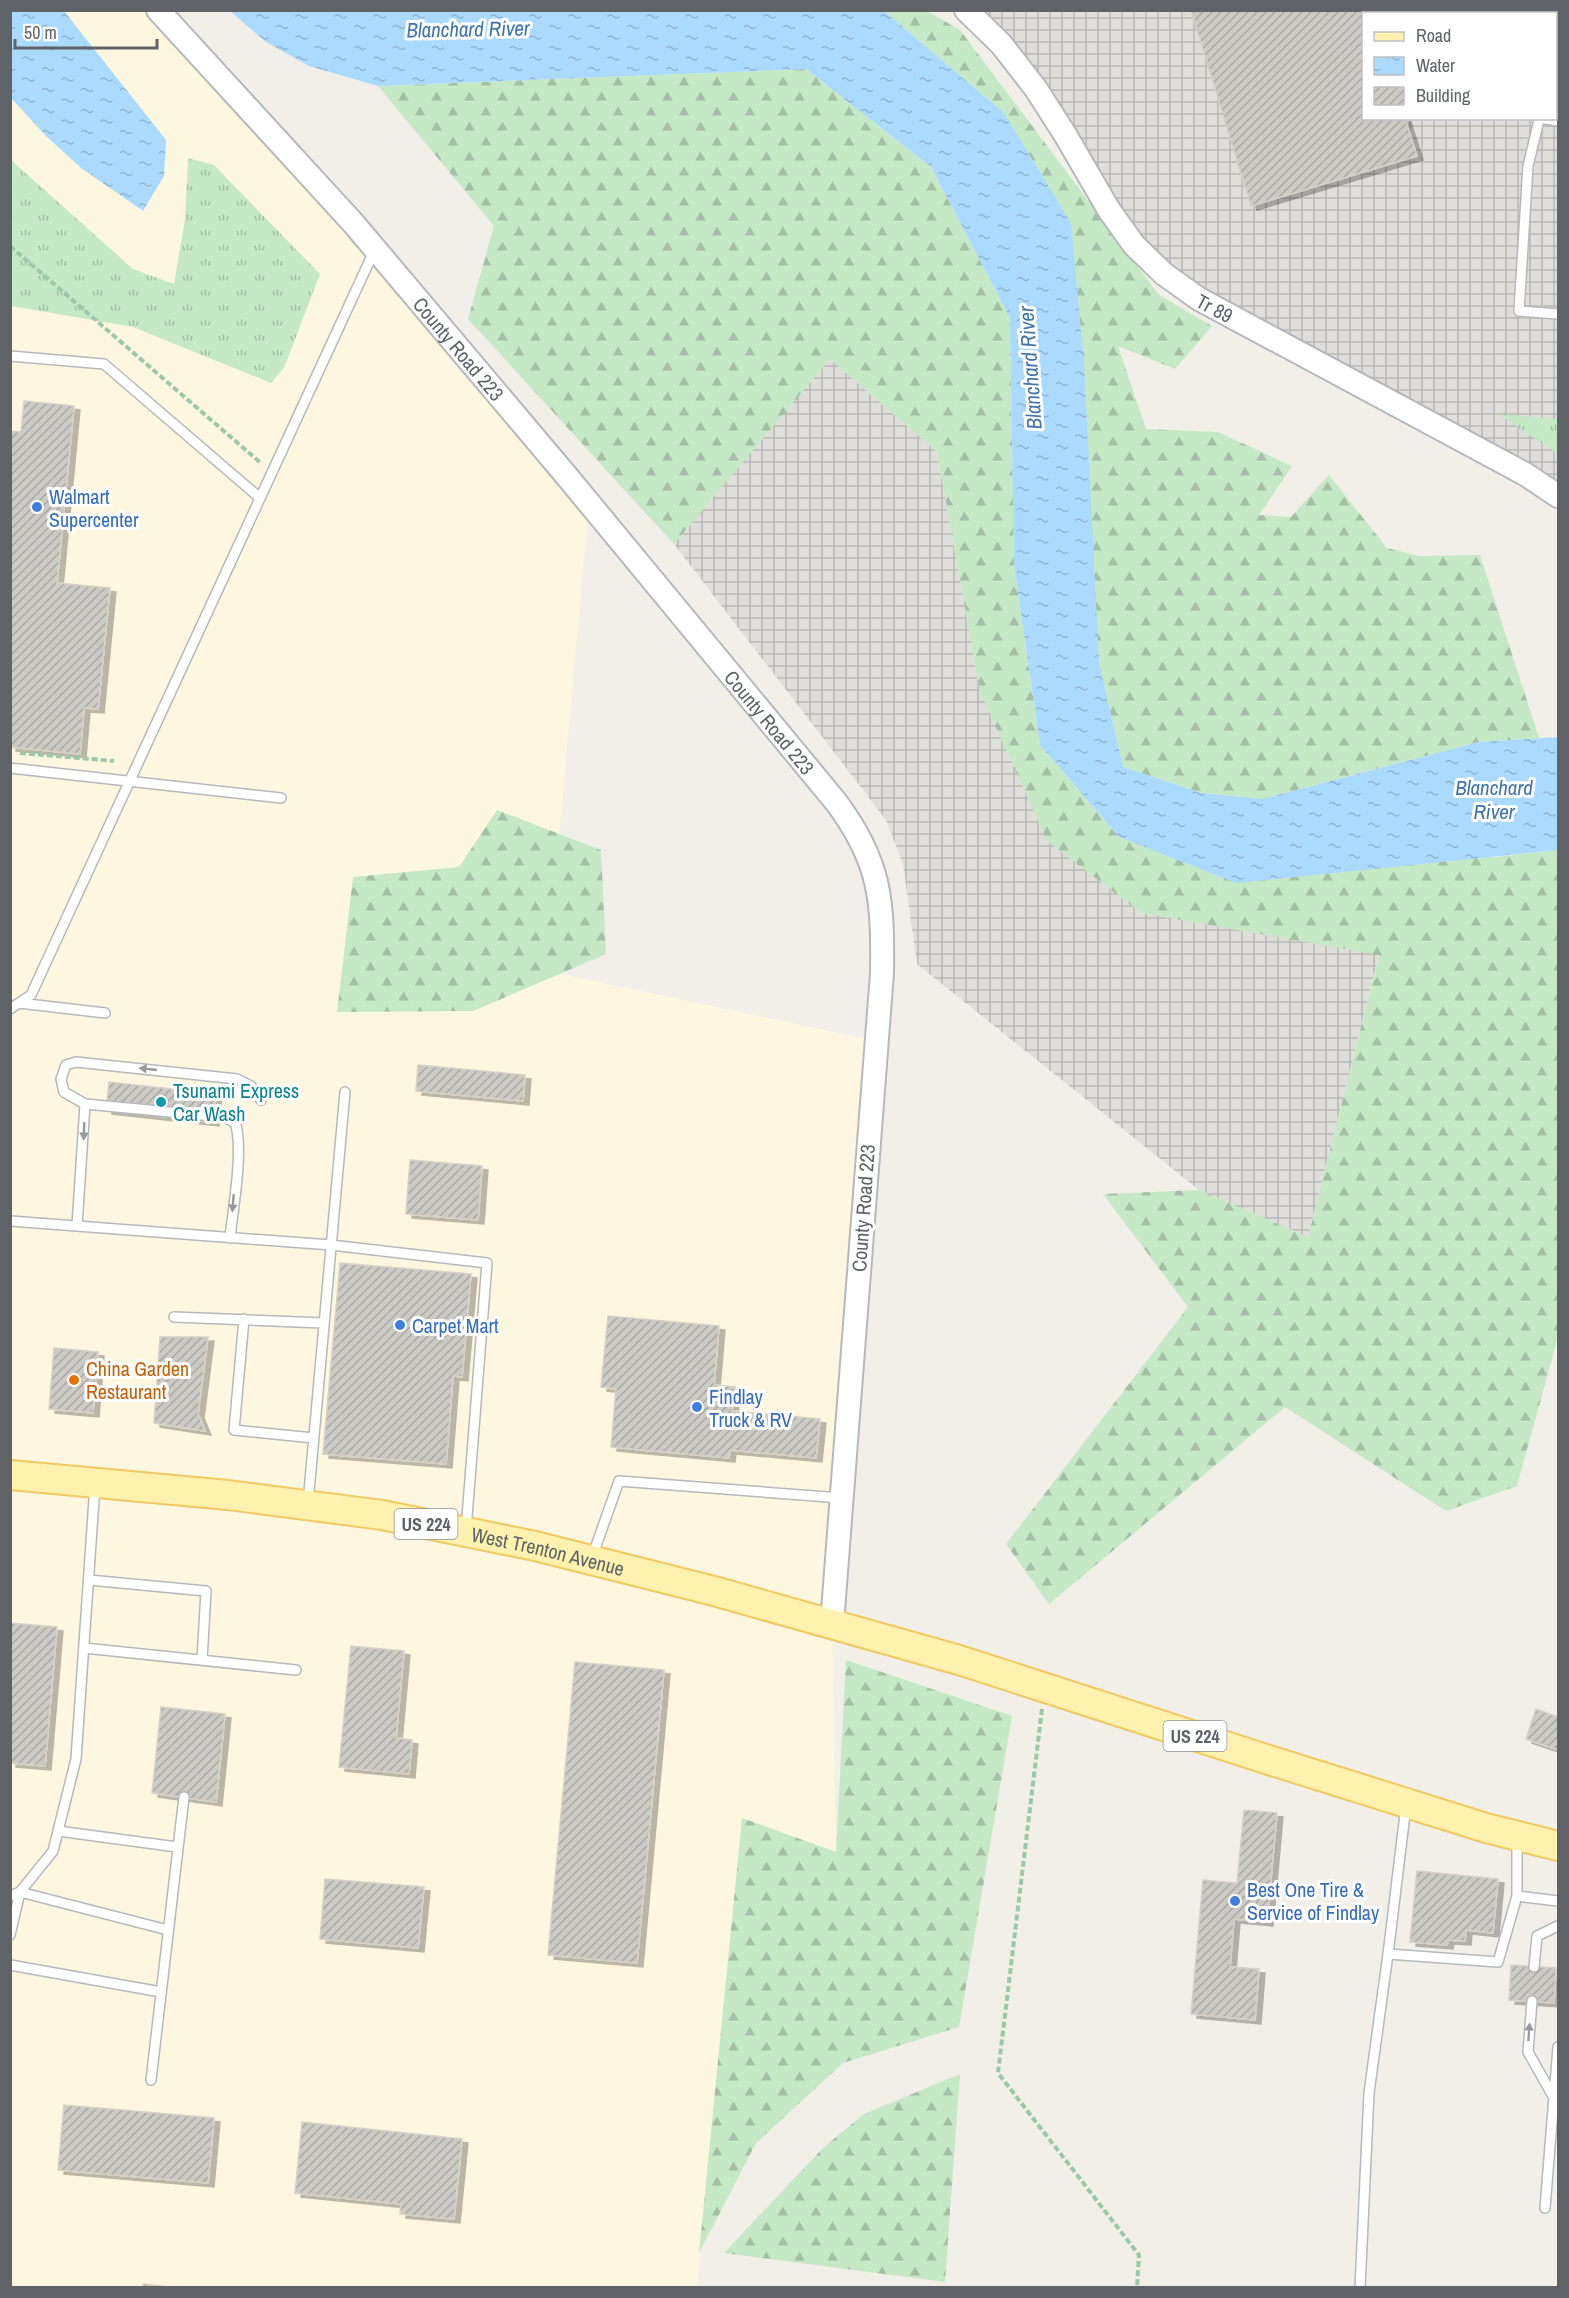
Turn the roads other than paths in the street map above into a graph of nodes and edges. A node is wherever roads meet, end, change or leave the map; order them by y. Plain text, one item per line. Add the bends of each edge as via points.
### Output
1 (158, 10) edge
2 (966, 10) edge
3 (1539, 120) edge
4 (375, 249) junction
5 (1558, 315) edge
6 (10, 356) edge
7 (1558, 496) edge
8 (260, 498) junction
9 (10, 768) edge
10 (130, 780) junction
11 (281, 798) dead end
12 (15, 1006) edge
13 (105, 1013) dead end
14 (345, 1092) dead end
15 (261, 1100) dead end
16 (85, 1104) junction
17 (10, 1221) edge
18 (78, 1226) junction
19 (230, 1238) junction
20 (331, 1245) junction
21 (174, 1317) dead end
22 (244, 1319) junction
23 (323, 1323) junction
24 (314, 1438) junction
25 (10, 1475) edge
26 (95, 1482) junction
27 (841, 1498) junction
28 (308, 1505) junction
29 (465, 1532) junction
30 (591, 1560) junction
31 (89, 1580) junction
32 (832, 1624) junction
33 (84, 1648) junction
34 (202, 1660) junction
35 (296, 1670) dead end
36 (184, 1797) dead end
37 (1407, 1803) junction
38 (58, 1831) junction
39 (1517, 1835) junction
40 (1558, 1846) edge
41 (177, 1847) junction
42 (15, 1894) edge
43 (1517, 1896) junction
44 (1558, 1901) edge
45 (1558, 1926) edge
46 (168, 1930) junction
47 (10, 1935) edge
48 (1388, 1954) junction
49 (10, 1965) edge
50 (1534, 1967) dead end
51 (161, 1992) junction
52 (1532, 2001) dead end
53 (1558, 2046) edge
54 (151, 2079) dead end
55 (1554, 2098) junction
56 (1545, 2208) dead end
57 (1360, 2288) edge

1 - 4 street, County Road 223
2 - 7 street, Tr 89 via 1001,44 1036,89 1109,210 1134,245 1164,274 1199,299
3 - 5 lane via 1528,166 1519,311
4 - 8 lane
4 - 27 street, County Road 223 via 836,802 866,849 880,903 882,973
6 - 8 lane via 104,364
8 - 10 lane
9 - 10 lane
10 - 11 lane
10 - 12 lane via 31,995
12 - 13 lane
14 - 20 lane
15 -> 16 lane via 251,1086 237,1078 76,1062 66,1065 61,1079 64,1092
16 -> 18 lane
16 -> 19 lane via 223,1117 235,1122 239,1134
17 - 18 lane
18 - 19 lane
19 - 20 lane
20 - 23 lane
20 - 29 lane via 487,1263
21 - 22 lane
22 - 23 lane
22 - 24 lane via 234,1430
23 - 24 lane
24 - 28 lane
25 - 26 main road, West Trenton Avenue / US 224
26 - 28 main road, West Trenton Avenue / US 224
26 - 31 lane
27 - 30 lane via 619,1481
27 - 32 street, County Road 223
28 - 29 main road, West Trenton Avenue / US 224
29 - 30 main road, West Trenton Avenue / US 224
30 - 32 main road, West Trenton Avenue / US 224
31 - 33 lane
31 - 34 lane via 206,1591
32 - 37 main road, US 224 via 959,1660
33 - 34 lane
33 - 38 lane via 76,1759
34 - 35 lane
36 - 41 lane
37 - 39 main road, US 224
37 - 48 lane
38 - 41 lane
38 - 42 lane via 53,1851
39 - 40 main road, US 224
39 - 43 lane
41 - 46 lane
42 - 46 lane
42 - 47 lane
43 - 44 lane
43 - 48 lane via 1498,1962
45 - 50 lane via 1537,1936
46 - 51 lane
48 - 57 lane via 1369,2093
49 - 51 lane
51 - 54 lane
55 -> 52 lane via 1528,2052
53 - 55 lane
55 - 56 lane

